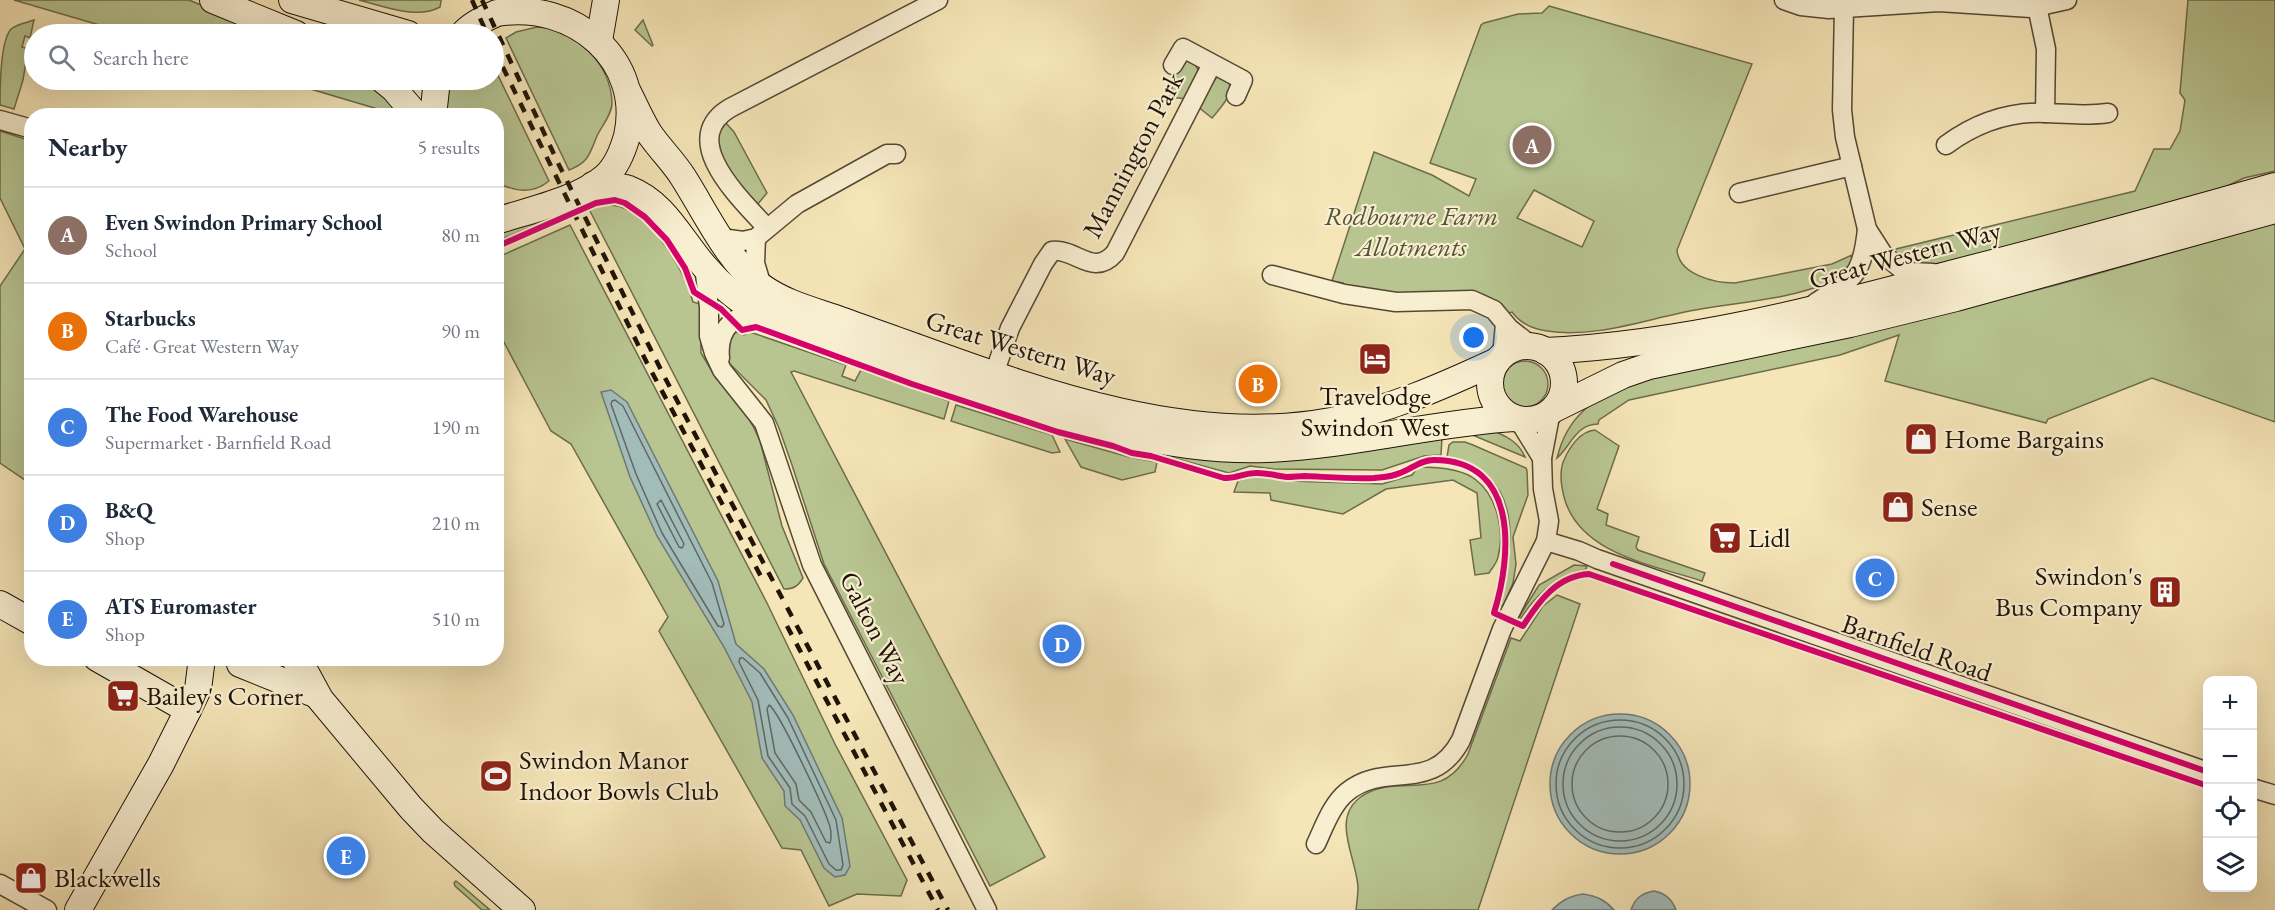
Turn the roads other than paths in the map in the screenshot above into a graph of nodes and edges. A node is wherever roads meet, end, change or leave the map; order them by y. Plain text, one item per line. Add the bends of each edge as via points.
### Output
1 (213, 0) edge
2 (292, 0) edge
3 (606, 0) edge
4 (938, 0) edge
5 (1784, 0) edge
6 (2067, 0) edge
7 (1949, 1) edge
8 (510, 5) edge
9 (2037, 6) junction
10 (1844, 8) junction
11 (272, 24) edge
12 (374, 24) edge
13 (476, 24) edge
14 (600, 35) junction
15 (1212, 64) junction
16 (1173, 65) dead end
17 (395, 90) edge
18 (436, 90) edge
19 (628, 92) junction
20 (1236, 96) dead end
21 (410, 108) edge
22 (434, 108) edge
23 (2108, 112) dead end
24 (2045, 113) junction
25 (0, 120) edge
26 (24, 127) edge
27 (1946, 146) dead end
28 (896, 154) dead end
29 (1852, 166) junction
30 (593, 185) junction
31 (2275, 186) edge
32 (1739, 193) dead end
33 (504, 206) edge
34 (2275, 210) edge
35 (523, 211) junction
36 (504, 218) edge
37 (1867, 229) junction
38 (761, 233) junction
39 (721, 238) junction
40 (704, 266) junction
41 (1272, 275) dead end
42 (1949, 275) junction
43 (763, 287) junction
44 (1799, 314) junction
45 (766, 315) junction
46 (1504, 324) junction
47 (1538, 348) junction
48 (1499, 358) junction
49 (722, 370) junction
50 (994, 374) junction
51 (1553, 410) junction
52 (1516, 418) junction
53 (1542, 458) junction
54 (1545, 541) junction
55 (0, 604) edge
56 (24, 618) edge
57 (115, 666) edge
58 (200, 666) edge
59 (230, 666) edge
60 (247, 666) edge
61 (300, 666) edge
62 (317, 695) junction
63 (193, 700) junction
64 (2203, 770) edge
65 (2257, 789) edge
66 (2275, 795) edge
67 (1316, 844) dead end
68 (0, 884) edge
69 (47, 910) edge
70 (78, 910) edge
71 (522, 910) edge
72 (987, 910) edge

1 - 11 main road
2 - 12 main road
3 - 14 main road
4 - 38 street via 715,119 709,140 716,165
5 - 10 street via 1812,8
6 - 9 street
7 - 9 street
7 - 10 street
8 - 13 main road
8 - 14 main road via 555,10 576,18
9 - 24 street via 2046,49
10 - 29 street via 1842,110
14 - 19 main road via 617,61
15 - 16 street, Mannington Park via 1183,48
15 - 20 street, Mannington Park via 1243,80
15 - 50 street, Mannington Park via 1115,253 1098,263 1062,251 1050,254 1010,328
17 - 21 main road
18 - 22 main road
19 - 30 main road via 631,117 622,149 612,169
19 - 39 main road, Great Western Way via 647,130 676,167
23 - 24 street via 2076,116
24 - 27 street via 1991,121 1961,134
25 - 26 street
28 - 38 street via 887,154 834,182 797,204
29 - 32 street
29 - 37 street
30 - 35 main road
30 - 40 main road, Great Western Way via 626,188 644,196 660,210
31 - 42 main road, Great Western Way
33 - 35 main road
34 - 51 main road, Great Western Way via 1956,298 1649,366
35 - 36 main road
37 - 42 street via 1883,254 1900,268
37 - 44 street via 1864,258 1856,274
38 - 39 street via 743,241
38 - 43 street via 755,263
39 - 43 main road, Great Western Way
40 - 45 main road, Great Western Way via 732,294
40 - 49 street, Galton Way via 709,336
41 - 46 street via 1300,290 1396,302 1472,300 1487,306
42 - 44 main road, Great Western Way
43 - 50 main road, Great Western Way via 802,308
44 - 47 main road, Great Western Way via 1597,346
45 - 49 street via 744,314 727,327 720,341
45 - 52 main road, Great Western Way via 1053,414 1178,442 1266,449
46 - 47 street
46 - 48 street
47 - 48 main road via 1516,348
47 - 51 main road via 1557,360 1564,379 1560,400
48 - 50 main road, Great Western Way via 1425,394 1370,412 1265,428 1203,426 1145,416
48 - 52 main road via 1492,372 1491,394 1504,412
49 - 72 street, Galton Way via 764,423 812,565
51 - 52 main road via 1536,419
51 - 53 street
52 - 53 street
53 - 54 street via 1550,521
54 - 64 street, Barnfield Road
54 - 67 street via 1502,629 1453,753 1425,773 1382,776 1354,786 1338,802
55 - 56 main road
57 - 63 main road
58 - 63 main road
59 - 63 main road
60 - 62 main road
61 - 62 main road
62 - 71 main road via 411,808
63 - 70 main road
65 - 66 street
68 - 69 street

